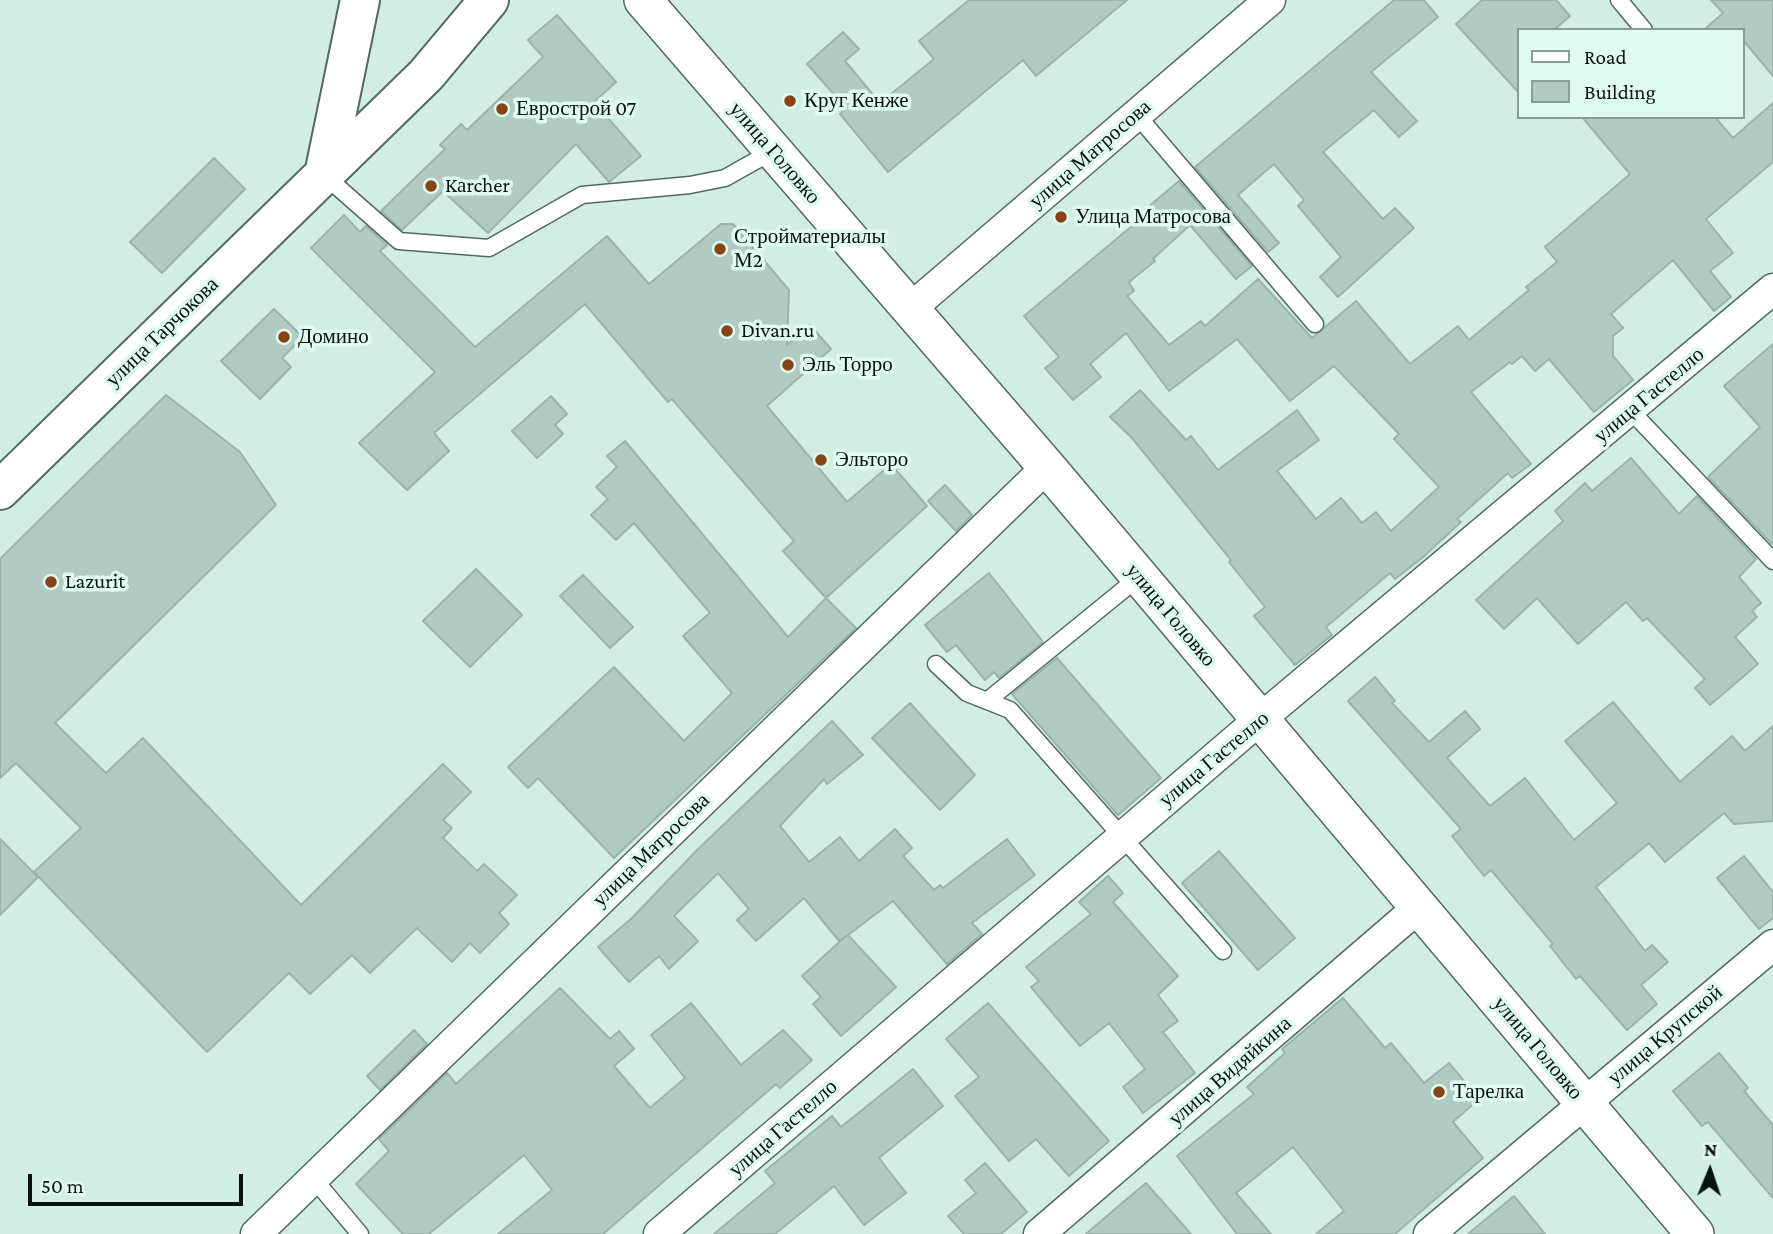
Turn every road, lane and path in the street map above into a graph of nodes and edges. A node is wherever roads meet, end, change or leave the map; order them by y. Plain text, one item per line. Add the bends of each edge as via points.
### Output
1 (360, 0) edge
2 (489, 0) edge
3 (643, 0) edge
4 (1270, 0) edge
5 (1619, 0) edge
6 (1642, 28) edge
7 (1136, 114) junction
8 (774, 151) junction
9 (324, 175) junction
10 (1773, 289) edge
11 (910, 309) junction
12 (1315, 324) dead end
13 (1630, 411) junction
14 (1047, 467) junction
15 (0, 490) edge
16 (1773, 561) edge
17 (1139, 577) junction
18 (936, 664) dead end
19 (987, 701) junction
20 (1259, 720) junction
21 (1122, 837) junction
22 (1420, 906) junction
23 (1773, 945) edge
24 (1223, 951) dead end
25 (1584, 1103) junction
26 (313, 1178) junction
27 (256, 1234) edge
28 (360, 1234) edge
29 (660, 1234) edge
30 (1039, 1234) edge
31 (1429, 1234) edge
32 (1695, 1234) edge

1 - 9 main road
2 - 9 main road, улица Тарчокова via 426,75
3 - 8 street, улица Головко
4 - 7 street, улица Матросова
5 - 6 lane
7 - 11 street, улица Матросова
7 - 12 lane
8 - 9 lane via 725,178 690,186 582,195 489,248 398,241
8 - 11 street, улица Головко
9 - 15 main road, улица Тарчокова
10 - 13 street, улица Гастелло
11 - 14 street, улица Головко
13 - 16 lane
13 - 20 street, улица Гастелло
14 - 17 street, улица Головко
14 - 26 street, улица Матросова
17 - 19 lane
17 - 20 street, улица Головко
18 - 19 lane via 967,693
19 - 21 lane via 1010,710
20 - 21 street, улица Гастелло
20 - 22 street, улица Головко
21 - 24 lane
21 - 29 street, улица Гастелло
22 - 25 street, улица Головко
22 - 30 street, улица Видяйкина
23 - 25 street, улица Крупской
25 - 31 street, улица Крупской
25 - 32 street, улица Головко
26 - 27 street, улица Матросова
26 - 28 lane

